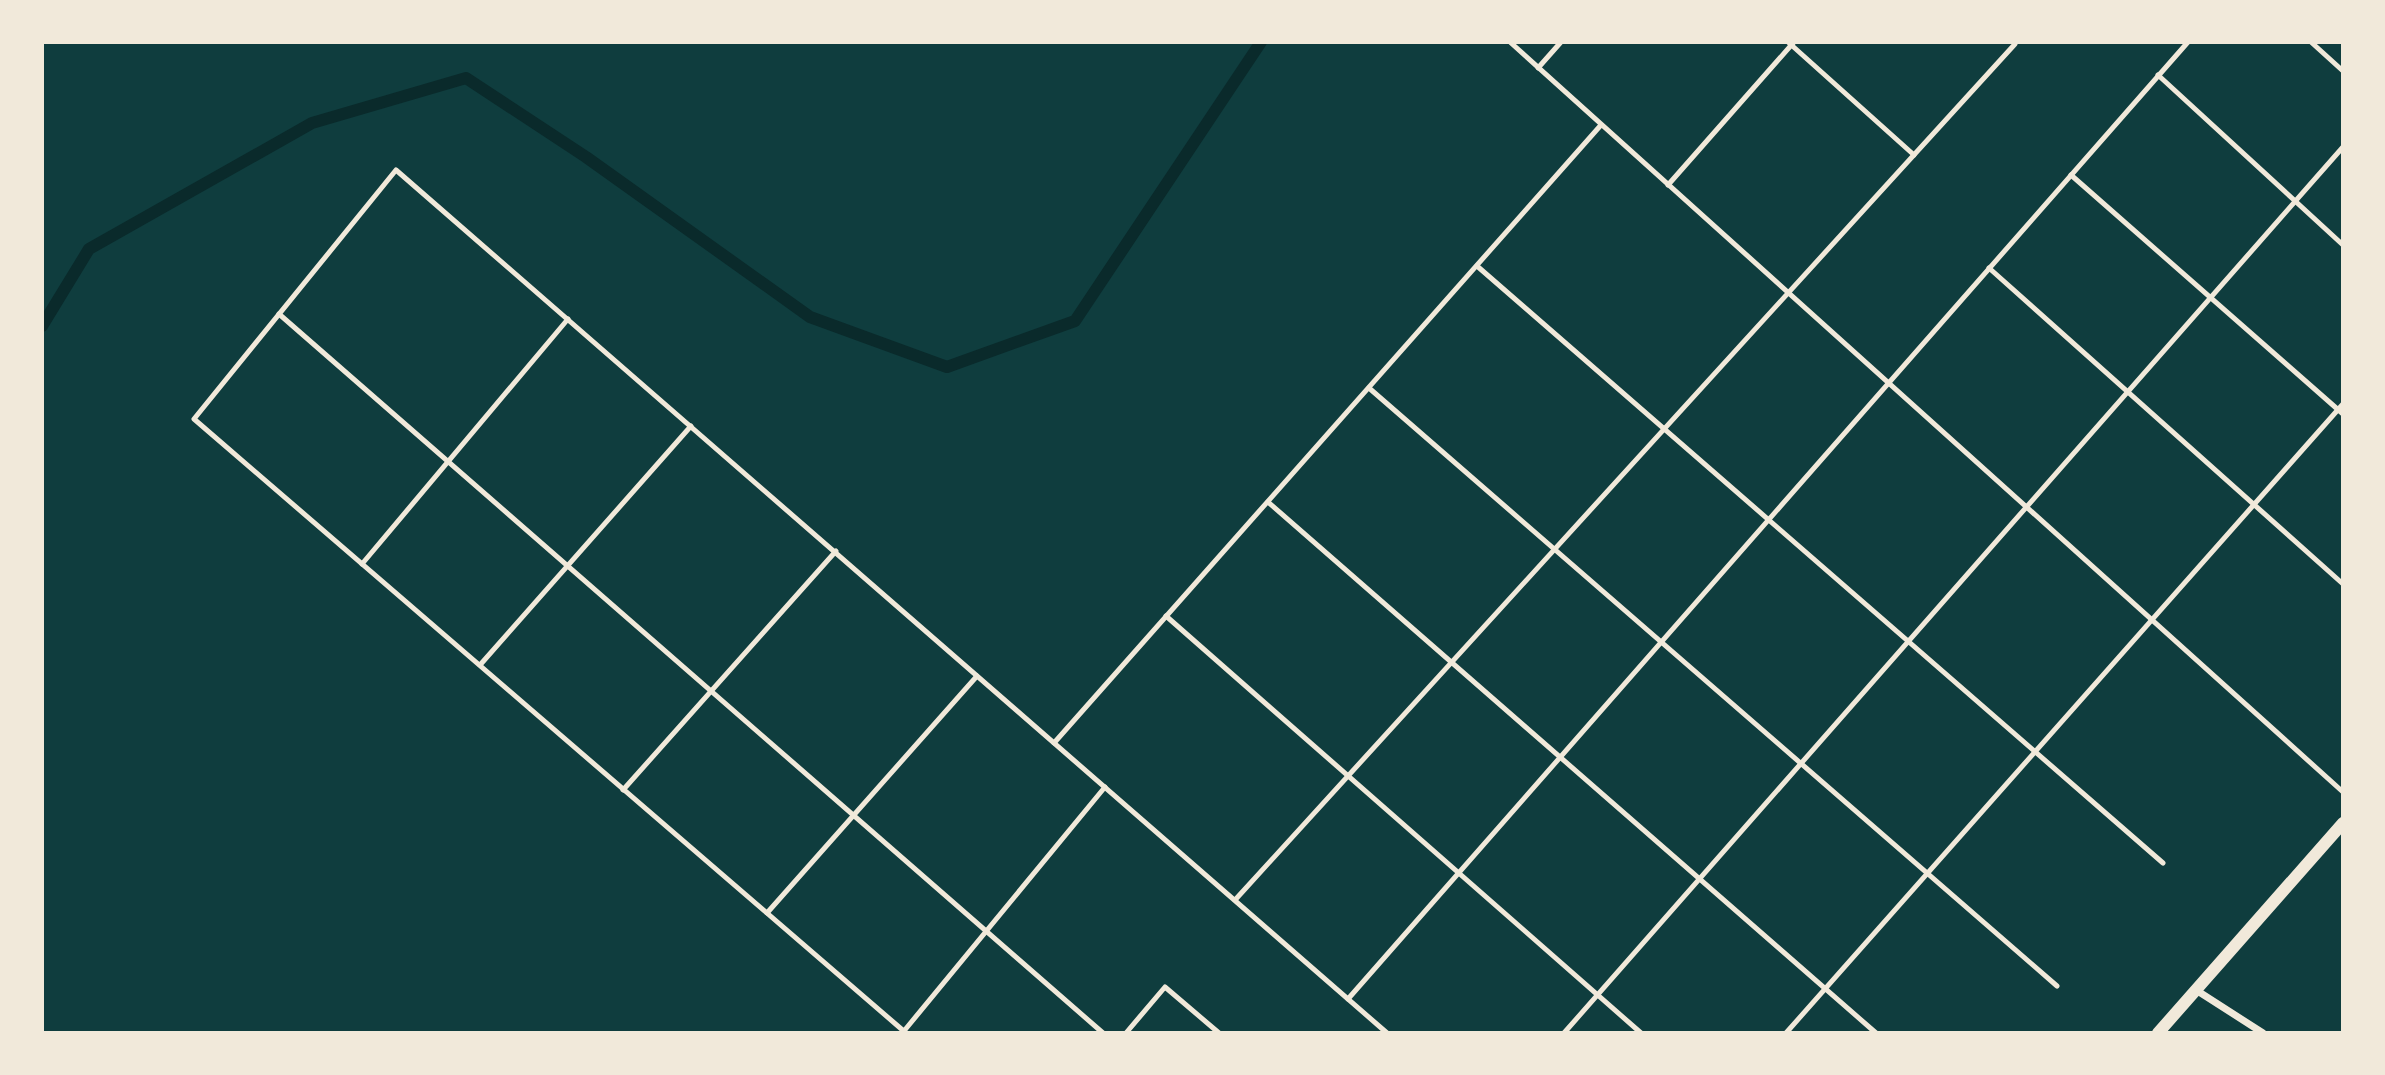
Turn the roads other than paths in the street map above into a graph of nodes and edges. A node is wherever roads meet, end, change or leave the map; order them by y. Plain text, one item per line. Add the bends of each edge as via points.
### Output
1 (1510, 42) edge
2 (1561, 42) edge
3 (2013, 42) edge
4 (2188, 42) edge
5 (2311, 42) edge
6 (1791, 43) edge
7 (1538, 68) junction
8 (2343, 71) edge
9 (2158, 75) junction
10 (1601, 125) junction
11 (2343, 147) edge
12 (1914, 155) junction
13 (2071, 175) junction
14 (1668, 186) junction
15 (2296, 201) junction
16 (2343, 244) edge
17 (1477, 266) junction
18 (1989, 268) junction
19 (1788, 293) junction
20 (2210, 298) junction
21 (279, 314) junction
22 (568, 319) junction
23 (1888, 382) junction
24 (1369, 388) junction
25 (2127, 391) junction
26 (2343, 404) edge
27 (2340, 412) edge
28 (691, 426) junction
29 (1664, 429) junction
30 (448, 461) junction
31 (1268, 502) junction
32 (2253, 504) junction
33 (2026, 507) junction
34 (1768, 520) junction
35 (1554, 550) junction
36 (836, 551) junction
37 (362, 564) junction
38 (568, 566) junction
39 (2343, 584) edge
40 (1167, 616) junction
41 (2150, 619) junction
42 (1908, 640) junction
43 (1661, 642) junction
44 (1451, 662) junction
45 (480, 665) junction
46 (977, 677) junction
47 (711, 691) junction
48 (1054, 743) junction
49 (2034, 751) junction
50 (1560, 757) junction
51 (1801, 763) junction
52 (1348, 776) junction
53 (1105, 787) junction
54 (623, 790) junction
55 (2343, 792) edge
56 (854, 816) junction
57 (2343, 823) edge
58 (2163, 863) dead end
59 (1458, 873) junction
60 (1927, 873) junction
61 (1699, 878) junction
62 (1235, 900) junction
63 (767, 913) junction
64 (987, 931) junction
65 (2057, 986) dead end
66 (1825, 989) junction
67 (2196, 990) junction
68 (1598, 995) junction
69 (1348, 999) junction
70 (905, 1032) edge
71 (1103, 1033) edge
72 (1126, 1033) edge
73 (1219, 1033) edge
74 (1387, 1033) edge
75 (1564, 1033) edge
76 (1641, 1033) edge
77 (1786, 1033) edge
78 (1876, 1033) edge
79 (2158, 1033) edge
80 (2263, 1033) edge

1 - 7 lane
2 - 7 lane
3 - 12 lane
4 - 9 lane
5 - 8 lane
6 - 12 lane
6 - 14 lane
7 - 10 lane
9 - 13 lane
9 - 15 lane
10 - 14 lane
10 - 17 lane
11 - 15 lane
12 - 19 lane
13 - 18 lane
13 - 20 lane
14 - 19 lane
15 - 16 lane
15 - 20 lane
17 - 24 lane
17 - 29 lane
18 - 23 lane
18 - 25 lane
19 - 23 lane
19 - 29 lane
20 - 25 lane
20 - 27 lane
21 - 22 lane via 396,170
21 - 30 lane
21 - 37 lane via 194,419
22 - 28 lane
22 - 30 lane
23 - 33 lane
23 - 34 lane
24 - 31 lane
24 - 35 lane
25 - 32 lane
25 - 33 lane
26 - 27 lane
27 - 32 lane
28 - 36 lane
28 - 38 lane
29 - 34 lane
29 - 35 lane
30 - 37 lane
30 - 38 lane
31 - 40 lane
31 - 44 lane
32 - 39 lane
32 - 41 lane
33 - 41 lane
33 - 42 lane
34 - 42 lane
34 - 43 lane
35 - 43 lane
35 - 44 lane
36 - 46 lane
36 - 47 lane
37 - 45 lane
38 - 45 lane
38 - 47 lane
40 - 48 lane
40 - 52 lane
41 - 49 lane
41 - 55 lane
42 - 49 lane
42 - 51 lane
43 - 50 lane
43 - 51 lane
44 - 50 lane
44 - 52 lane
45 - 54 lane
46 - 48 lane
46 - 56 lane
47 - 54 lane
47 - 56 lane
48 - 53 lane
49 - 58 lane
49 - 60 lane
50 - 59 lane
50 - 61 lane
51 - 60 lane
51 - 61 lane
52 - 59 lane
52 - 62 lane
53 - 62 lane
53 - 64 lane
54 - 63 lane
56 - 63 lane
56 - 64 lane
57 - 67 street
59 - 68 lane
59 - 69 lane
60 - 65 lane
60 - 66 lane
61 - 66 lane
61 - 68 lane
62 - 69 lane
63 - 70 lane
64 - 70 lane
64 - 71 lane
66 - 77 lane
66 - 78 lane
67 - 79 street
67 - 80 street
68 - 75 lane
68 - 76 lane
69 - 74 lane
72 - 73 lane via 1165,987

